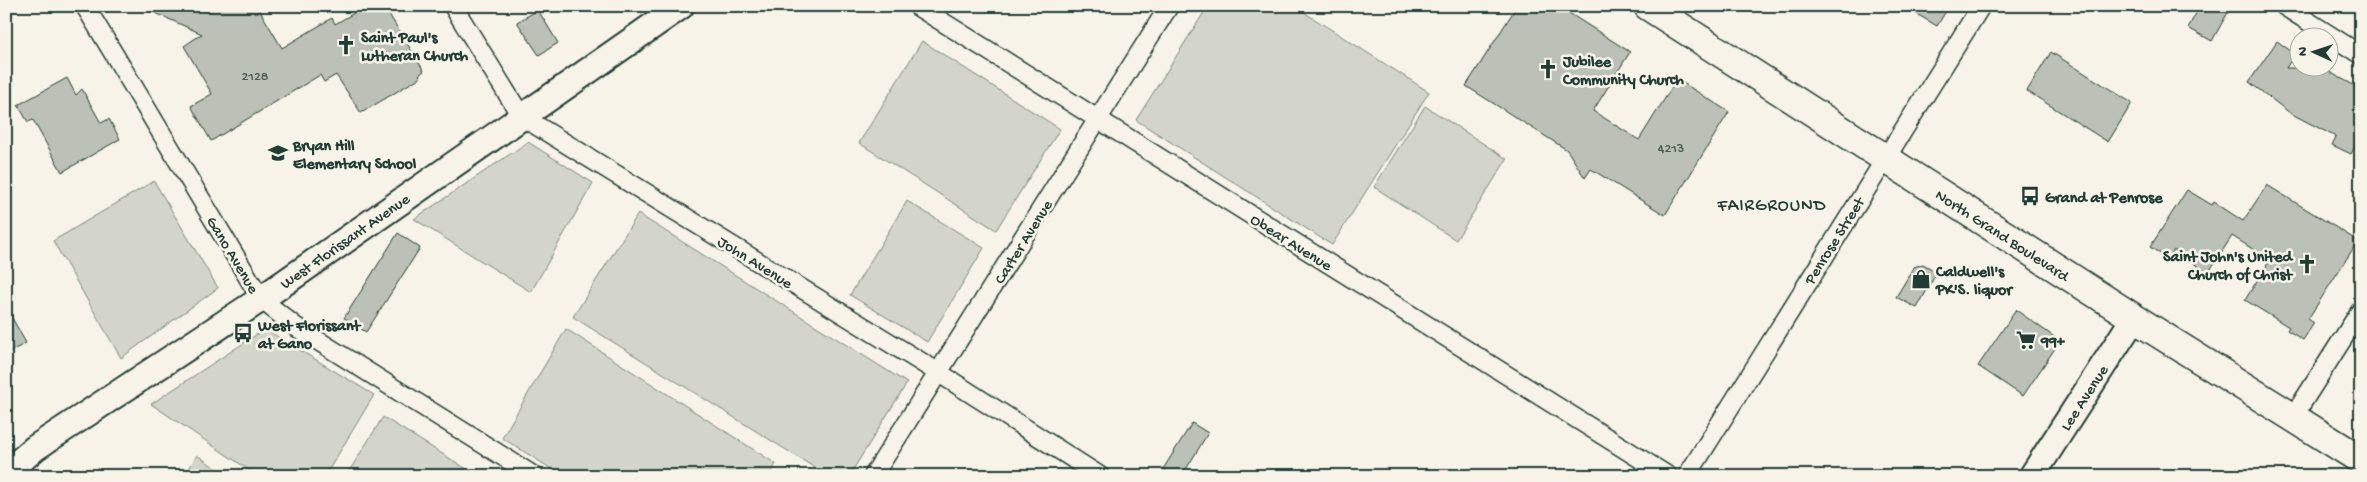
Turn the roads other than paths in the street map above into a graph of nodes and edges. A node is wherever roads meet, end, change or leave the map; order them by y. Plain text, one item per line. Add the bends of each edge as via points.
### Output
1 (85, 6) edge
2 (453, 6) edge
3 (681, 6) edge
4 (916, 6) edge
5 (1169, 6) edge
6 (1648, 6) edge
7 (1981, 6) edge
8 (2284, 6) edge
9 (2361, 55) edge
10 (521, 116) junction
11 (1098, 120) junction
12 (1884, 158) junction
13 (261, 299) junction
14 (2361, 310) edge
15 (2134, 318) junction
16 (939, 373) junction
17 (2293, 417) junction
18 (2361, 460) edge
19 (7, 474) edge
20 (534, 476) edge
21 (873, 476) edge
22 (1100, 476) edge
23 (1668, 476) edge
24 (1687, 476) edge
25 (2032, 476) edge

1 - 13 street, Gano Avenue
2 - 10 street, John Avenue
3 - 10 main road, West Florissant Avenue
4 - 11 street, Obear Avenue
5 - 11 street, Carter Avenue
6 - 12 main road, North Grand Boulevard
7 - 12 street, Penrose Street
8 - 9 street
10 - 13 main road, West Florissant Avenue
10 - 16 street, John Avenue
11 - 16 street, Carter Avenue
11 - 23 street, Obear Avenue
12 - 15 main road, North Grand Boulevard
12 - 24 street, Penrose Street
13 - 19 main road, West Florissant Avenue via 35,448
13 - 20 street, Gano Avenue via 296,327
14 - 17 street
15 - 17 main road, North Grand Boulevard
15 - 25 main road, Lee Avenue
16 - 21 street, Carter Avenue
16 - 22 street, John Avenue
17 - 18 main road, North Grand Boulevard

